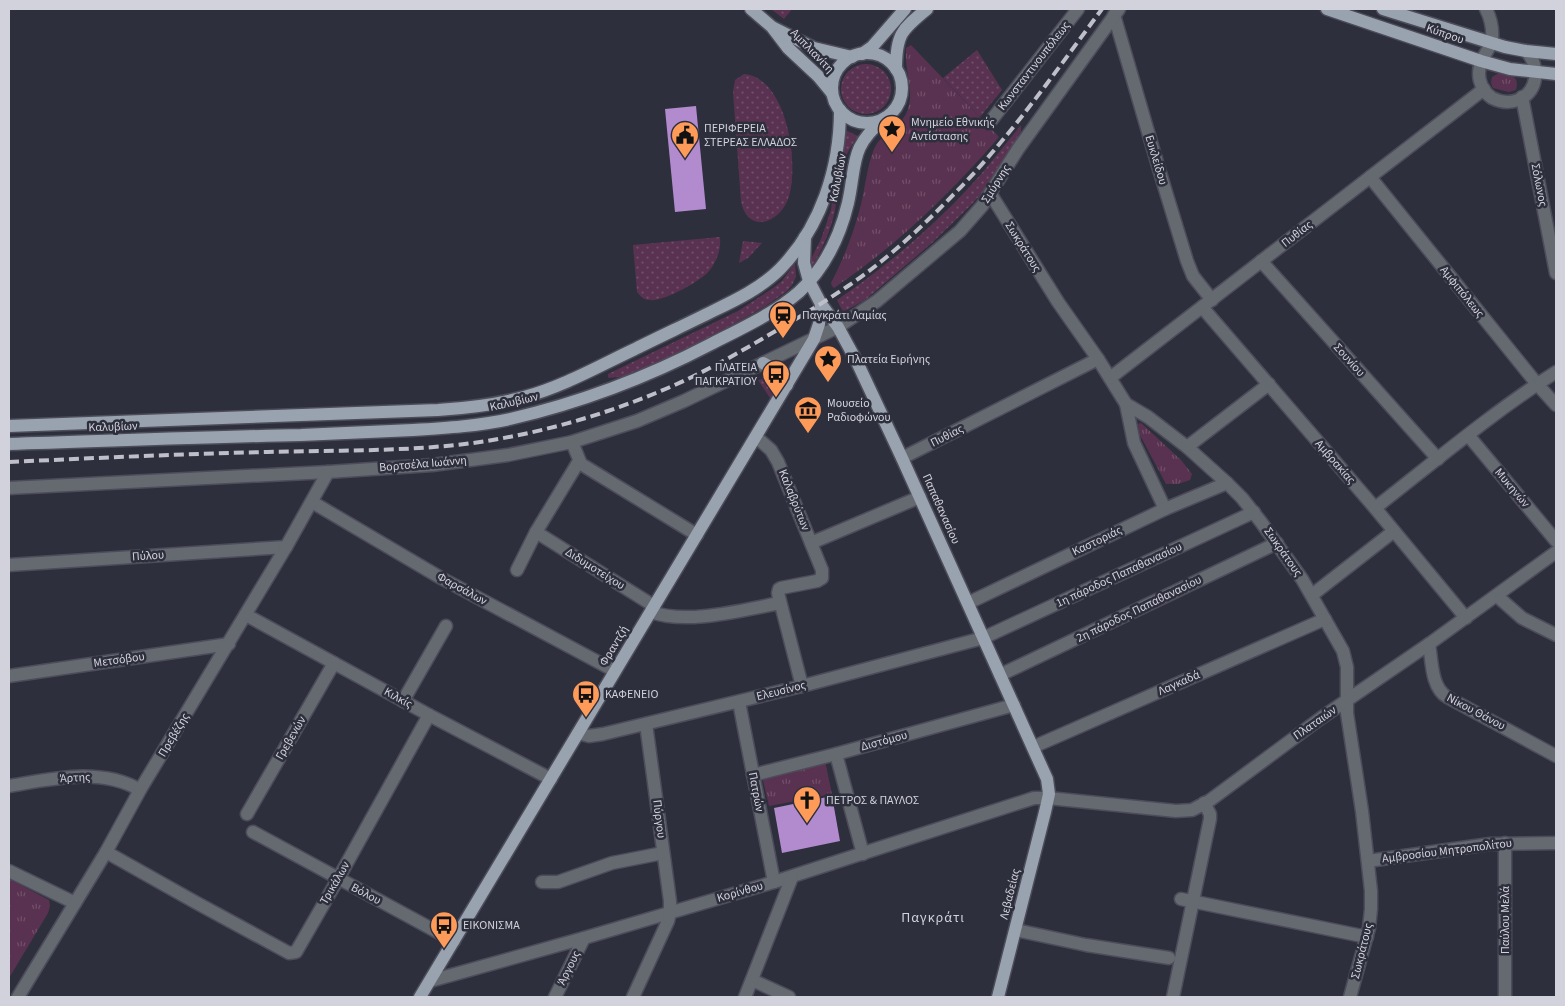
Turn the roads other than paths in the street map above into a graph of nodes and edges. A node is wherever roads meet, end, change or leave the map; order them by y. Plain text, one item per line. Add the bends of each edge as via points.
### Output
1 (751, 9) edge
2 (905, 9) edge
3 (927, 9) edge
4 (1078, 9) edge
5 (1328, 9) edge
6 (1383, 9) edge
7 (1486, 9) edge
8 (1116, 12) edge
9 (772, 27) junction
10 (1491, 44) junction
11 (1526, 52) junction
12 (1556, 54) edge
13 (857, 56) junction
14 (1481, 61) junction
15 (896, 69) junction
16 (1536, 73) junction
17 (1556, 74) edge
18 (1484, 89) junction
19 (832, 93) junction
20 (1522, 98) junction
21 (840, 110) junction
22 (885, 118) junction
23 (990, 122) dead end
24 (1370, 177) junction
25 (990, 194) junction
26 (805, 237) junction
27 (1261, 262) junction
28 (1556, 273) edge
29 (809, 282) junction
30 (1207, 303) junction
31 (821, 304) junction
32 (838, 327) junction
33 (814, 339) junction
34 (1098, 359) junction
35 (763, 363) junction
36 (1556, 372) edge
37 (1110, 378) junction
38 (1269, 384) junction
39 (1537, 384) junction
40 (787, 385) junction
41 (1126, 404) junction
42 (1556, 405) edge
43 (9, 426) edge
44 (1468, 435) junction
45 (756, 437) junction
46 (572, 442) junction
47 (9, 444) edge
48 (1187, 446) junction
49 (902, 458) junction
50 (1438, 459) junction
51 (579, 461) junction
52 (328, 472) junction
53 (1227, 483) junction
54 (9, 488) edge
55 (920, 497) junction
56 (312, 502) junction
57 (1375, 508) junction
58 (1165, 509) junction
59 (1254, 512) junction
60 (1394, 531) junction
61 (536, 532) junction
62 (697, 535) junction
63 (1556, 541) edge
64 (811, 543) junction
65 (1277, 543) junction
66 (286, 547) junction
67 (1556, 552) edge
68 (9, 565) edge
69 (517, 570) dead end
70 (1312, 595) junction
71 (1497, 596) junction
72 (780, 603) junction
73 (968, 603) junction
74 (653, 609) junction
75 (246, 615) junction
76 (1466, 618) junction
77 (1325, 619) junction
78 (446, 626) dead end
79 (1556, 635) edge
80 (983, 638) junction
81 (229, 644) junction
82 (1429, 644) junction
83 (334, 663) junction
84 (615, 671) junction
85 (1000, 675) junction
86 (9, 676) edge
87 (802, 686) junction
88 (403, 701) junction
89 (1346, 701) junction
90 (739, 702) junction
91 (1014, 705) junction
92 (429, 715) junction
93 (646, 724) junction
94 (578, 734) junction
95 (1033, 747) junction
96 (836, 754) junction
97 (1556, 756) edge
98 (753, 775) junction
99 (551, 779) junction
100 (9, 786) edge
101 (140, 790) junction
102 (1048, 798) junction
103 (1204, 803) junction
104 (247, 814) dead end
105 (253, 832) dead end
106 (1505, 843) junction
107 (1556, 843) edge
108 (106, 852) junction
109 (663, 853) junction
110 (863, 854) junction
111 (1368, 861) junction
112 (9, 871) edge
113 (792, 877) junction
114 (338, 879) junction
115 (542, 882) dead end
116 (774, 882) junction
117 (1187, 900) junction
118 (75, 903) junction
119 (670, 913) junction
120 (1016, 930) junction
121 (1366, 937) junction
122 (584, 938) junction
123 (454, 941) junction
124 (1168, 958) dead end
125 (752, 980) junction
126 (430, 981) junction
127 (18, 997) edge
128 (420, 997) edge
129 (554, 997) edge
130 (634, 997) edge
131 (745, 997) edge
132 (789, 997) edge
133 (998, 997) edge
134 (1173, 997) edge
135 (1350, 997) edge
136 (1504, 997) edge

1 - 9 main road, Αμπλιανίτη
2 - 13 main road via 872,47
3 - 15 main road via 900,36
4 - 23 street, Κωνσταντινουπόλεως
5 - 14 main road, Κύπρου
6 - 10 main road, Κύπρου
7 - 10 street via 1492,26
8 - 25 street, Σμύρνης via 1018,149
8 - 30 street, Ευκλείδου via 1187,261
9 - 13 main road, Αμπλιανίτη via 814,48
9 - 19 main road, Αμπλιανίτη
10 - 11 main road, Κύπρου
10 - 14 street
11 - 12 main road, Κύπρου
11 - 16 street
13 - 15 main road via 872,54 881,57
13 - 19 main road via 842,64 835,75
14 - 16 main road, Κύπρου
14 - 18 street via 1479,75
15 - 22 main road via 901,96 894,110
16 - 17 main road, Κύπρου
16 - 20 street via 1533,85
18 - 20 street via 1501,101 1512,102
18 - 24 street, Πυθίας
19 - 21 main road
20 - 28 street, Σόλωνος
21 - 22 main road via 861,123
21 - 26 main road, Καλυβίων via 837,149 826,196
22 - 29 main road, Καλυβίων via 860,144 839,232
24 - 27 street, Πυθίας
24 - 39 street, Αμφιπόλεως
25 - 32 street, Σμύρνης via 974,217 945,244 877,301
25 - 34 street, Σωκράτους
26 - 29 main road, Παπαθανασίου via 804,263
26 - 43 main road, Καλυβίων via 778,270 741,297 553,387 524,397 484,406 438,410
27 - 30 street, Πυθίας
27 - 50 street, Σουνίου
29 - 31 main road, Παπαθανασίου
29 - 47 main road, Καλυβίων via 762,316 668,366 545,410 509,419 368,432
30 - 37 street, Πυθίας
30 - 38 street, Αμβρακίας
31 - 32 main road, Παπαθανασίου
31 - 33 main road, Φραντζή
32 - 33 street, Σμύρνης
32 - 49 main road, Παπαθανασίου
33 - 35 street, Βορτσέλα Ιωάννη
33 - 40 main road, Φραντζή
34 - 37 street, Σωκράτους
34 - 49 street, Πυθίας
35 - 40 main road via 780,373
35 - 46 street, Βορτσέλα Ιωάννη via 670,407
36 - 39 street
37 - 41 street, Σωκράτους
38 - 48 street
38 - 57 street, Αμβρακίας
39 - 42 street, Αμφιπόλεως
39 - 44 street
40 - 45 main road, Φραντζή
41 - 48 street, Σωκράτους
41 - 58 street via 1134,443
44 - 50 street
44 - 63 street, Μυκηνών
45 - 62 main road, Φραντζή
45 - 64 street, Καλαβρύτων via 771,450 778,462
46 - 51 street
46 - 52 street, Βορτσέλα Ιωάννη via 462,461
48 - 53 street, Σωκράτους
49 - 55 main road, Παπαθανασίου
50 - 57 street
51 - 61 street
51 - 62 street
52 - 54 street, Βορτσέλα Ιωάννη
52 - 56 street, Πρεβέζης
53 - 58 street, Καστοριάς
53 - 59 street, Σωκράτους
55 - 64 street, Καλαβρύτων
55 - 73 main road, Παπαθανασίου
56 - 66 street, Πρεβέζης
56 - 84 street, Φαρσάλων via 441,578
57 - 60 street, Αμβρακίας
58 - 73 street, Καστοριάς
59 - 65 street, Σωκράτους
59 - 80 street, 1η πάροδος Παπαθανασίου
60 - 70 street
60 - 76 street, Αμβρακίας
61 - 69 street
61 - 74 street, Διδυμοτείχου
62 - 74 main road, Φραντζή
64 - 72 street via 822,578 817,582 780,588
65 - 70 street, Σωκράτους
65 - 85 street, 2η πάροδος Παπαθανασίου
66 - 68 street, Πύλου
66 - 75 street, Πρεβέζης
67 - 71 street, Πλαταιών
70 - 77 street, Σωκράτους
71 - 76 street, Πλαταιών
71 - 79 street via 1522,618
72 - 74 street, Διδυμοτείχου via 690,617 662,616
72 - 87 street
73 - 80 main road, Παπαθανασίου
74 - 84 main road, Φραντζή
75 - 81 street, Πρεβέζης
75 - 83 street, Κιλκίς
76 - 82 street, Πλαταιών
77 - 89 street, Σωκράτους via 1347,662
77 - 95 street, Λαγκαδά
78 - 88 street
80 - 85 main road, Παπαθανασίου
80 - 87 street, Ελευσίνος
81 - 86 street, Μετσόβου
81 - 101 street, Πρεβέζης
82 - 89 street, Πλαταιών
82 - 97 street, Νίκου Θάνου via 1436,684 1443,695
83 - 88 street, Κιλκίς
83 - 104 street, Γρεβενών
84 - 94 main road, Φραντζή
85 - 91 main road, Παπαθανασίου
87 - 90 street, Ελευσίνος
88 - 92 street, Κιλκίς
89 - 103 street, Πλαταιών
89 - 111 street, Σωκράτους
90 - 93 street, Ελευσίνος
90 - 98 street, Πατρών
91 - 95 main road, Παπαθανασίου
91 - 96 street, Διστόμου
92 - 99 street, Κιλκίς
92 - 114 street, Τρικάλων
93 - 94 street, Ελευσίνος via 597,735
93 - 109 street, Πύργου
94 - 99 main road, Φραντζή
95 - 102 main road, Παπαθανασίου via 1047,779
96 - 98 street, Διστόμου
96 - 110 street
98 - 116 street, Πατρών
99 - 123 main road, Φραντζή
100 - 101 street, Άρτης via 64,778 101,777 125,782
101 - 108 street, Πρεβέζης
102 - 103 street, Πλαταιών via 1176,811 1192,810
102 - 110 street, Κορίνθου via 1028,800
102 - 120 main road, Λεβαδείας
103 - 117 street via 1210,819
105 - 114 street, Βόλου
106 - 107 street, Αμβροσίου Μητροπολίτου
106 - 111 street, Αμβροσίου Μητροπολίτου
106 - 136 street, Παύλου Μελά
108 - 114 street, Τρικάλων via 289,952 296,952
108 - 118 street, Πρεβέζης
109 - 115 street via 612,863 558,882
109 - 119 street, Πύργου
110 - 113 street, Κορίνθου
111 - 121 street, Σωκράτους via 1371,909
112 - 118 street
113 - 116 street, Κορίνθου
113 - 125 street
114 - 123 street, Βόλου
116 - 119 street, Κορίνθου
117 - 121 street
117 - 134 street
118 - 127 street, Πρεβέζης
119 - 122 street, Κορίνθου
119 - 130 street
120 - 124 street
120 - 133 main road, Λεβαδείας
121 - 135 street, Σωκράτους
122 - 126 street, Κορίνθου
122 - 129 street, Άργους
123 - 126 main road, Φραντζή
125 - 131 street
125 - 132 street
126 - 128 main road, Φραντζή

